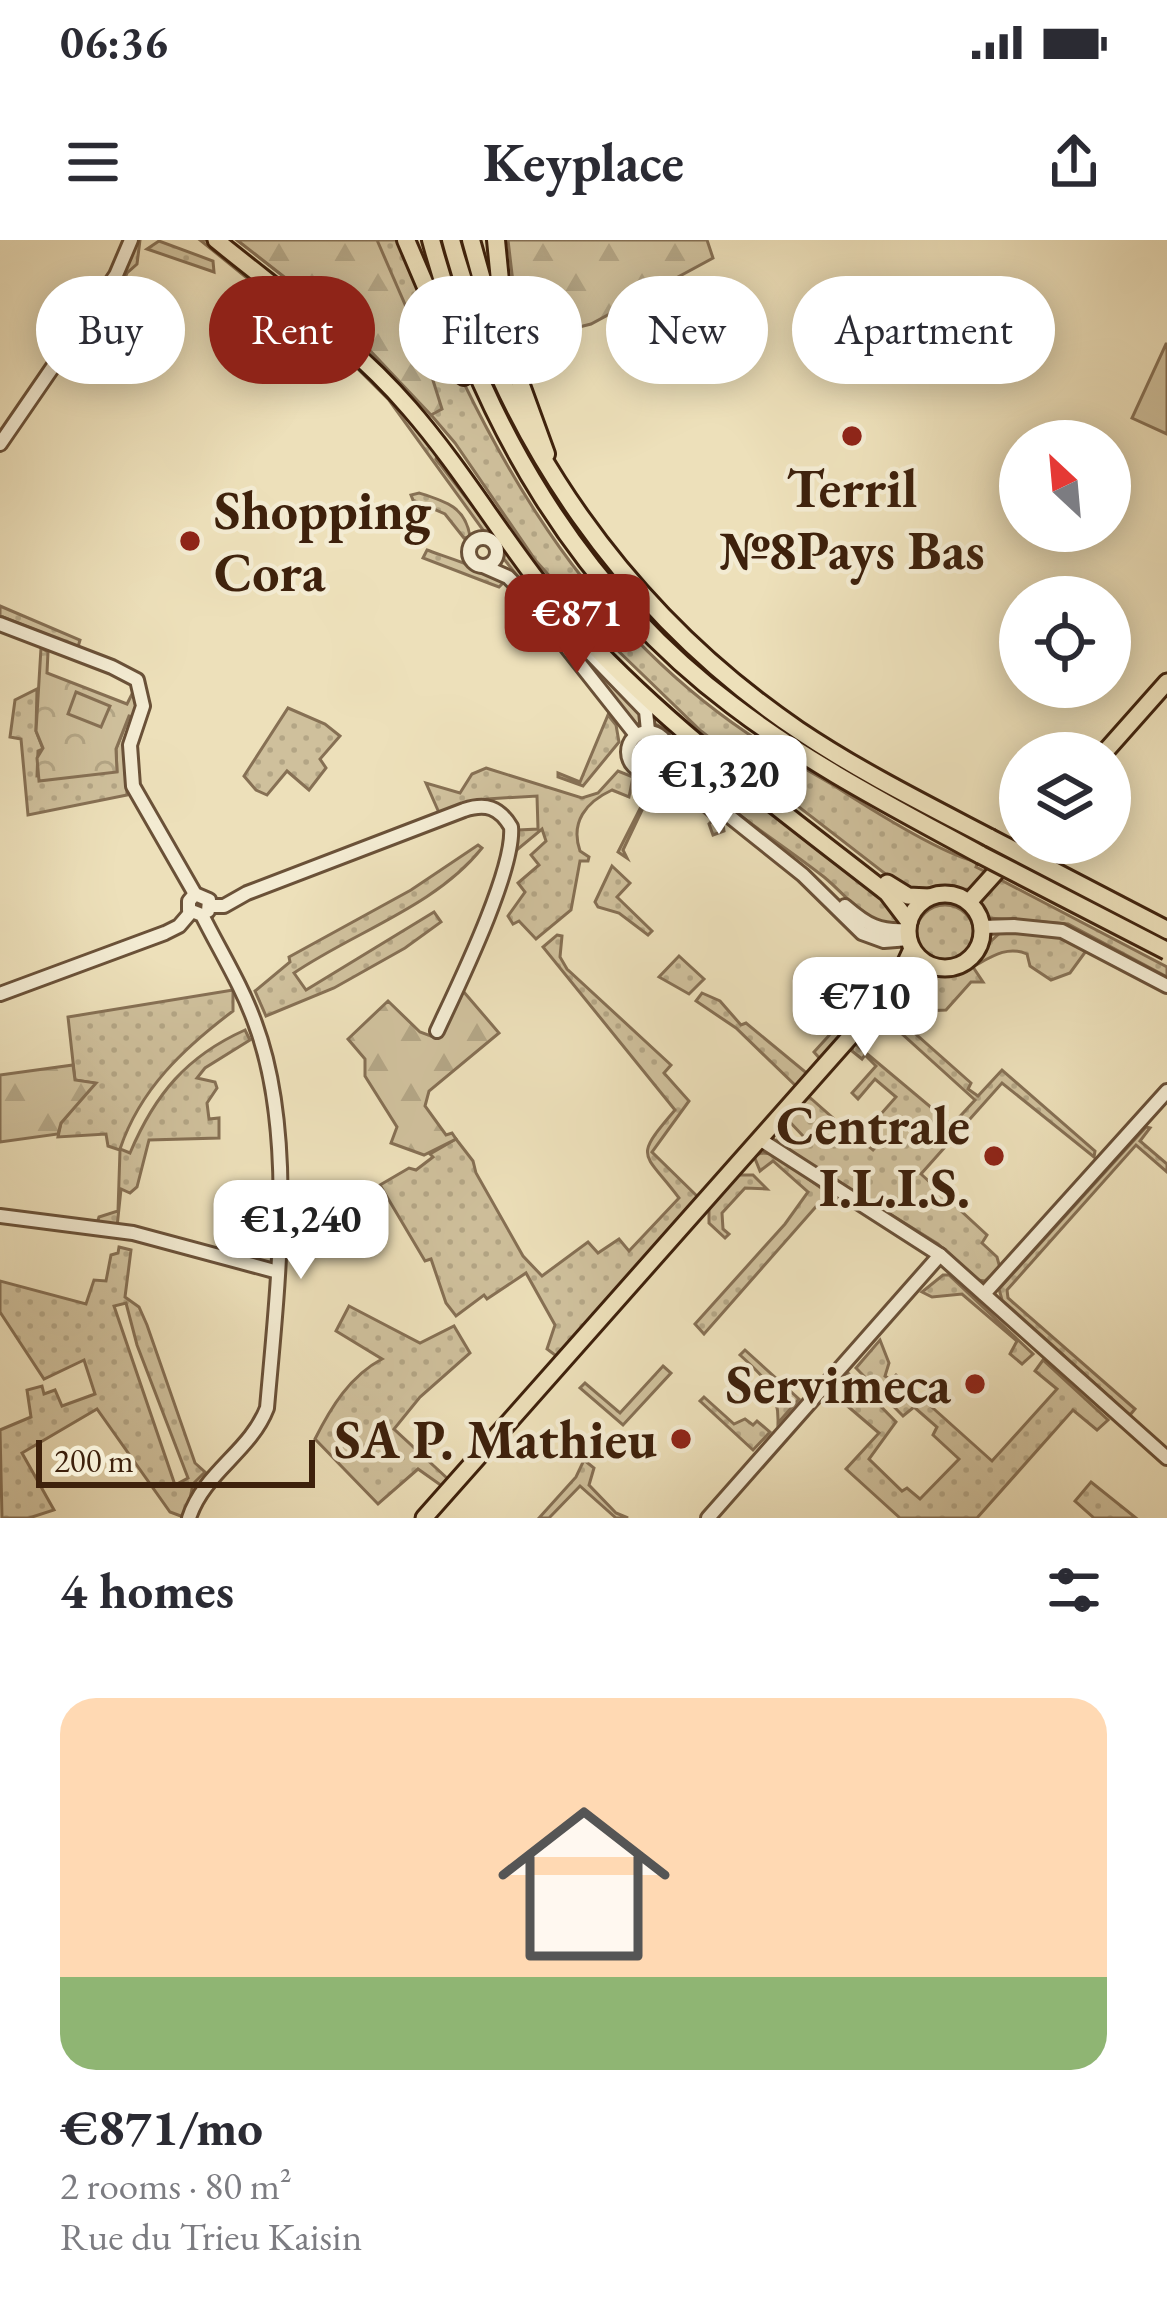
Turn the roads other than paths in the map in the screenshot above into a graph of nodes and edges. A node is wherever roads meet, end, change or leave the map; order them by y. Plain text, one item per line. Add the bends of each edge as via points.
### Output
1 (130, 240) edge
2 (216, 240) edge
3 (231, 240) edge
4 (406, 240) edge
5 (430, 240) edge
6 (451, 240) edge
7 (471, 240) edge
8 (496, 240) edge
9 (503, 430) junction
10 (0, 444) edge
11 (545, 445) junction
12 (548, 470) junction
13 (496, 555) junction
14 (483, 566) junction
15 (523, 592) junction
16 (560, 609) junction
17 (0, 624) edge
18 (1167, 682) edge
19 (1123, 732) edge
20 (642, 733) junction
21 (664, 764) junction
22 (986, 847) junction
23 (1003, 864) edge
24 (929, 897) junction
25 (969, 902) junction
26 (201, 911) junction
27 (982, 927) junction
28 (1167, 930) edge
29 (909, 935) junction
30 (1167, 951) edge
31 (933, 966) junction
32 (895, 986) junction
33 (1167, 986) edge
34 (0, 994) edge
35 (436, 1030) dead end
36 (1167, 1091) edge
37 (760, 1140) junction
38 (0, 1216) edge
39 (940, 1255) junction
40 (278, 1272) junction
41 (984, 1294) junction
42 (1167, 1458) edge
43 (190, 1518) edge
44 (424, 1518) edge
45 (708, 1518) edge

1 - 10 street via 116,274
2 - 16 main road via 394,390
3 - 24 main road via 398,383 539,572 644,685 892,886
4 - 9 highway via 474,398
5 - 9 highway via 472,367
6 - 12 highway via 491,360
7 - 11 highway via 503,356
8 - 11 highway via 518,377
9 - 22 highway via 592,567 690,670 784,741
11 - 12 highway
12 - 22 highway via 609,556 705,658 796,728
13 - 14 street
13 - 14 street via 492,542 475,541 470,557
13 - 15 street
14 - 15 street
15 - 20 street
16 - 20 street via 565,627 646,711
16 - 29 main road via 682,730 886,892
17 - 26 street via 136,680 143,706 130,777 170,857 195,894 205,895
18 - 19 main road
20 - 21 street via 666,744
20 - 21 street via 627,748 634,767 648,772
21 - 29 street via 867,925
22 - 28 highway, bridge
22 - 30 highway, bridge
23 - 25 main road
24 - 25 main road
24 - 29 main road via 916,907
25 - 27 main road
26 - 34 street via 165,934
26 - 35 street via 472,807 496,809 512,837 476,945
26 - 40 street via 255,1023 275,1108
27 - 31 main road via 968,960
27 - 33 street via 1062,931
29 - 31 main road
29 - 32 main road
31 - 32 main road
32 - 37 main road
36 - 41 street
37 - 39 street
37 - 44 main road
38 - 40 street via 133,1233
39 - 41 street
39 - 45 street
40 - 43 street via 266,1409 258,1431 196,1496
41 - 42 street

